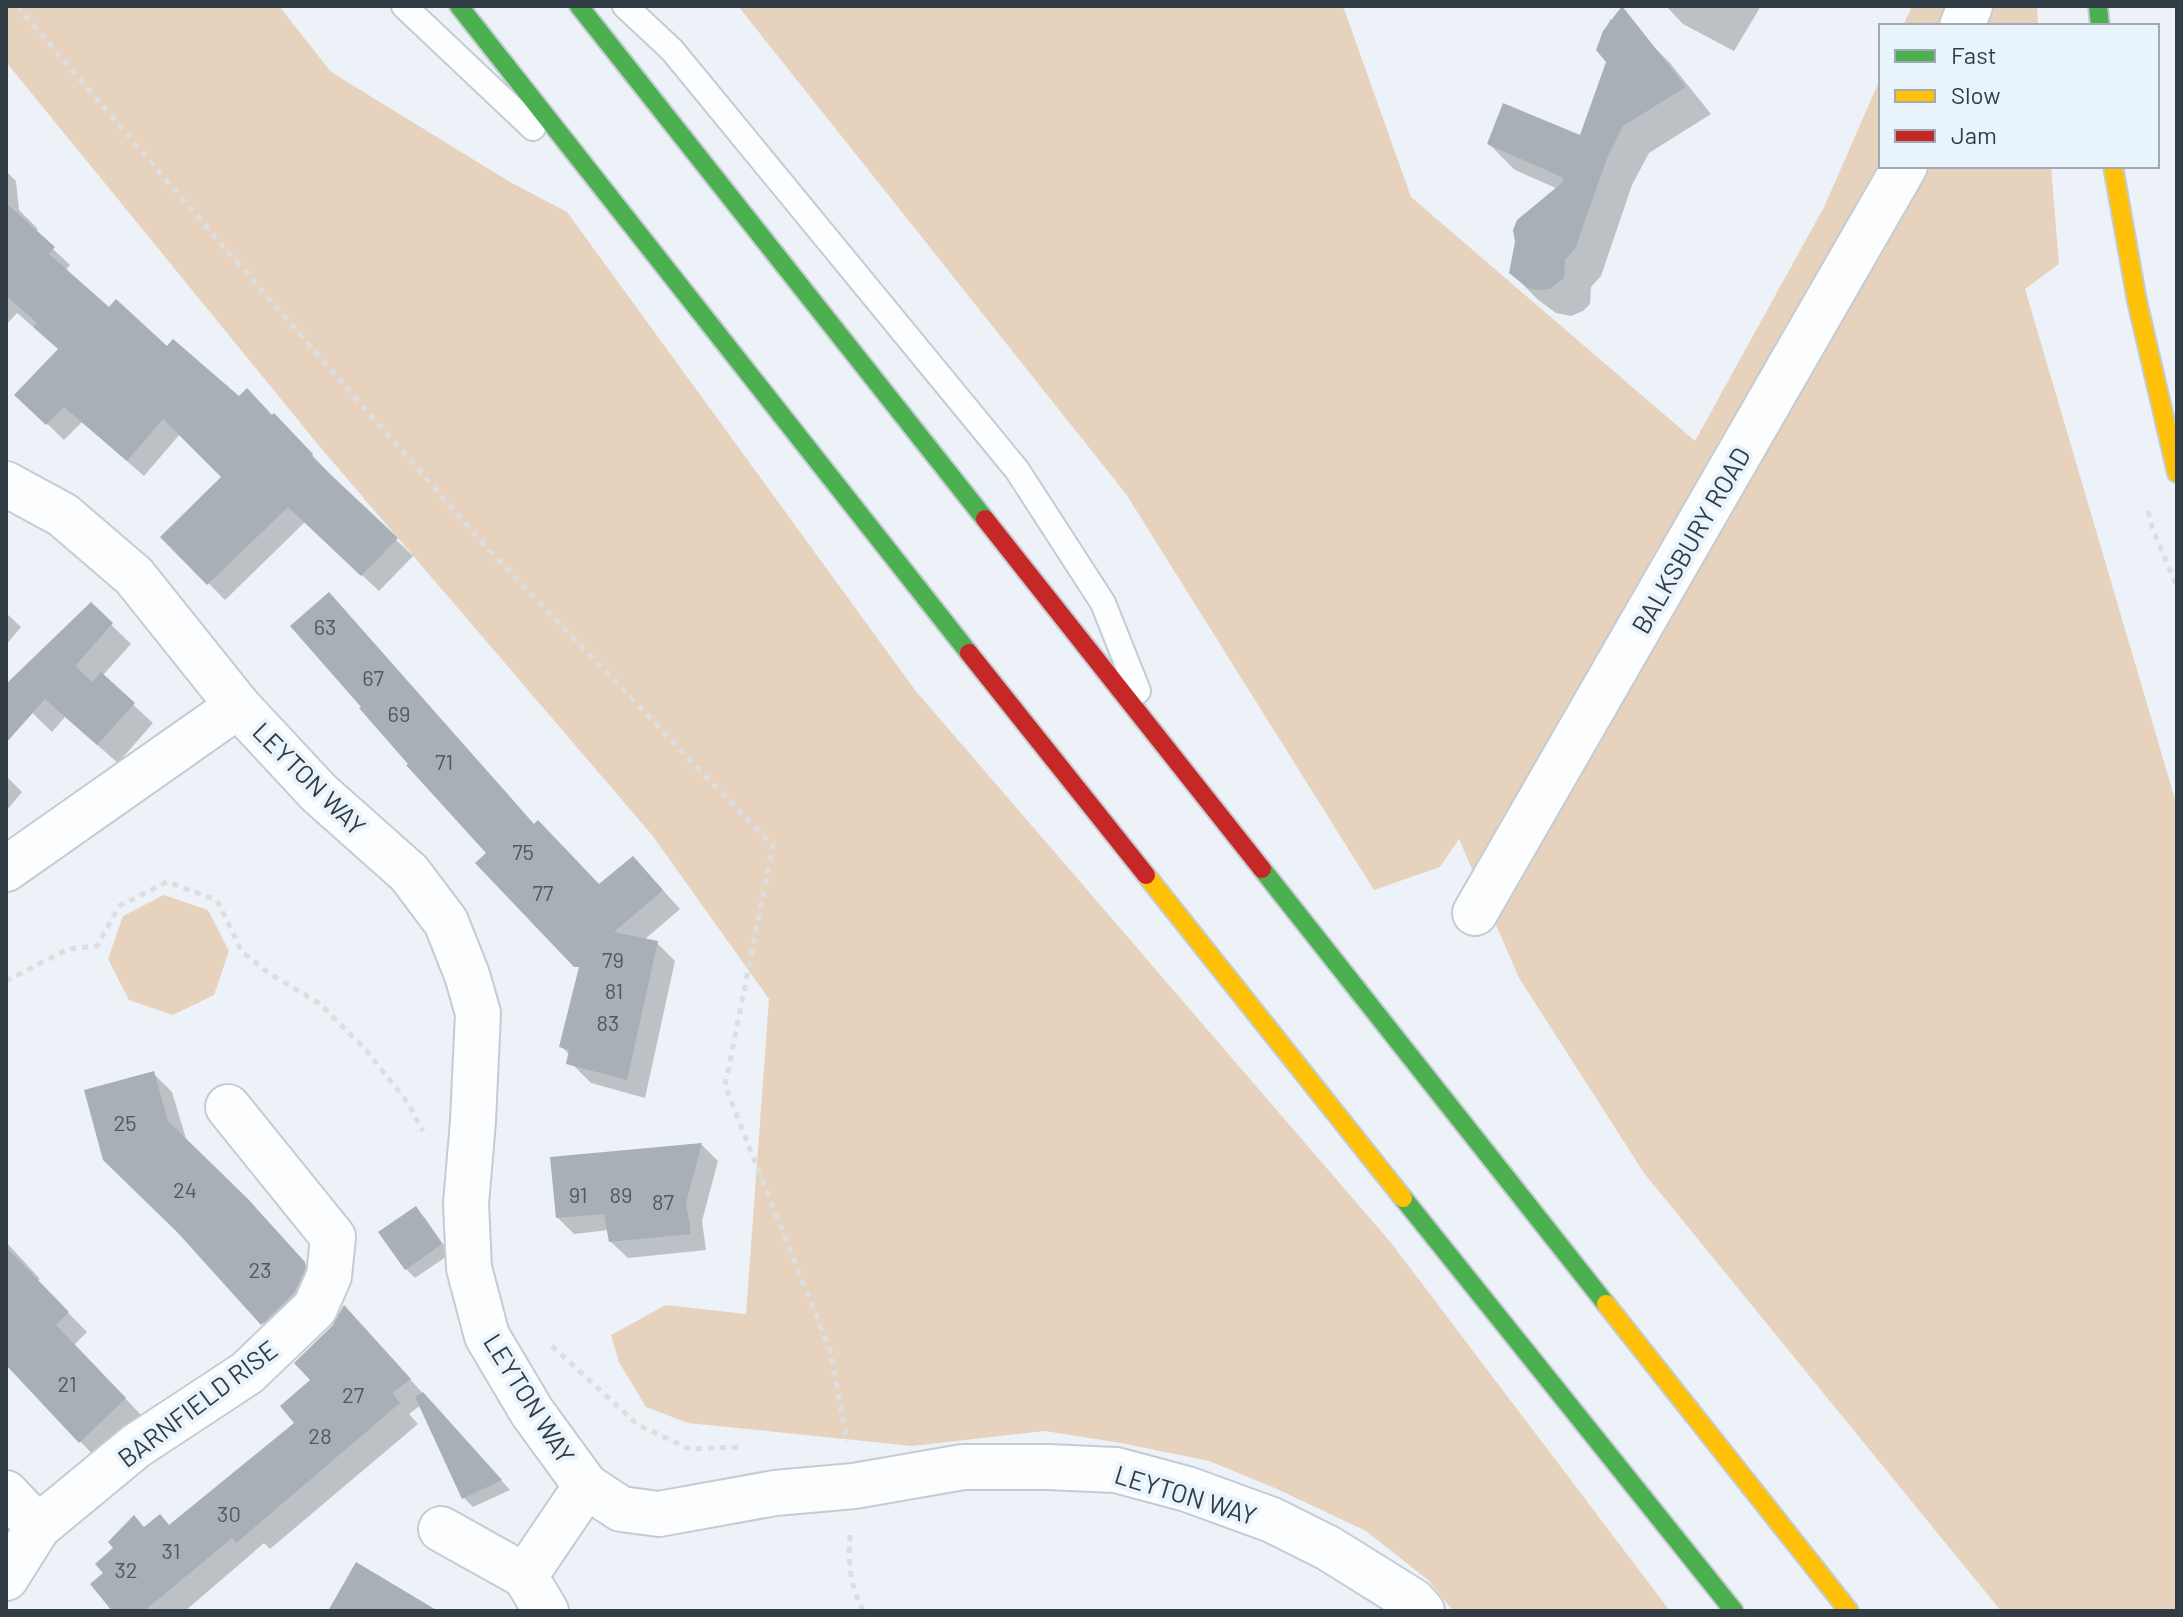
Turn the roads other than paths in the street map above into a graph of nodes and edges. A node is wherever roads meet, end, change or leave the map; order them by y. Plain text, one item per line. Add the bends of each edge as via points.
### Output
1 (404, 6) edge
2 (459, 6) edge
3 (579, 6) edge
4 (625, 6) edge
5 (1904, 168) edge
6 (2113, 168) edge
7 (625, 215) junction
8 (2177, 473) edge
9 (6, 484) edge
10 (238, 706) junction
11 (1153, 730) junction
12 (6, 869) edge
13 (1475, 913) dead end
14 (228, 1107) dead end
15 (586, 1486) junction
16 (6, 1493) edge
17 (38, 1527) junction
18 (441, 1529) dead end
19 (6, 1578) edge
20 (535, 1594) edge
21 (1422, 1611) edge
22 (1734, 1611) edge
23 (1849, 1611) edge

1 - 7 lane
2 - 7 main road
3 - 11 main road
4 - 11 lane via 672,50 1017,470 1103,603
5 - 13 street, BALKSBURY ROAD
6 - 8 main road via 2137,301
7 - 22 main road
9 - 10 street via 63,515 134,576
10 - 12 street, LEYTON WAY
10 - 15 street, LEYTON WAY via 319,793 409,873 446,922 478,1013 466,1204 469,1268 487,1336 532,1412
11 - 23 main road
14 - 17 street, BARNFIELD RISE via 333,1237 329,1276 320,1297 315,1308 247,1373 136,1446
15 - 20 street
15 - 21 street, LEYTON WAY via 621,1509 659,1514 963,1467 1116,1470 1272,1520 1328,1548
16 - 17 street
17 - 19 street, BARNFIELD RISE
18 - 20 street

